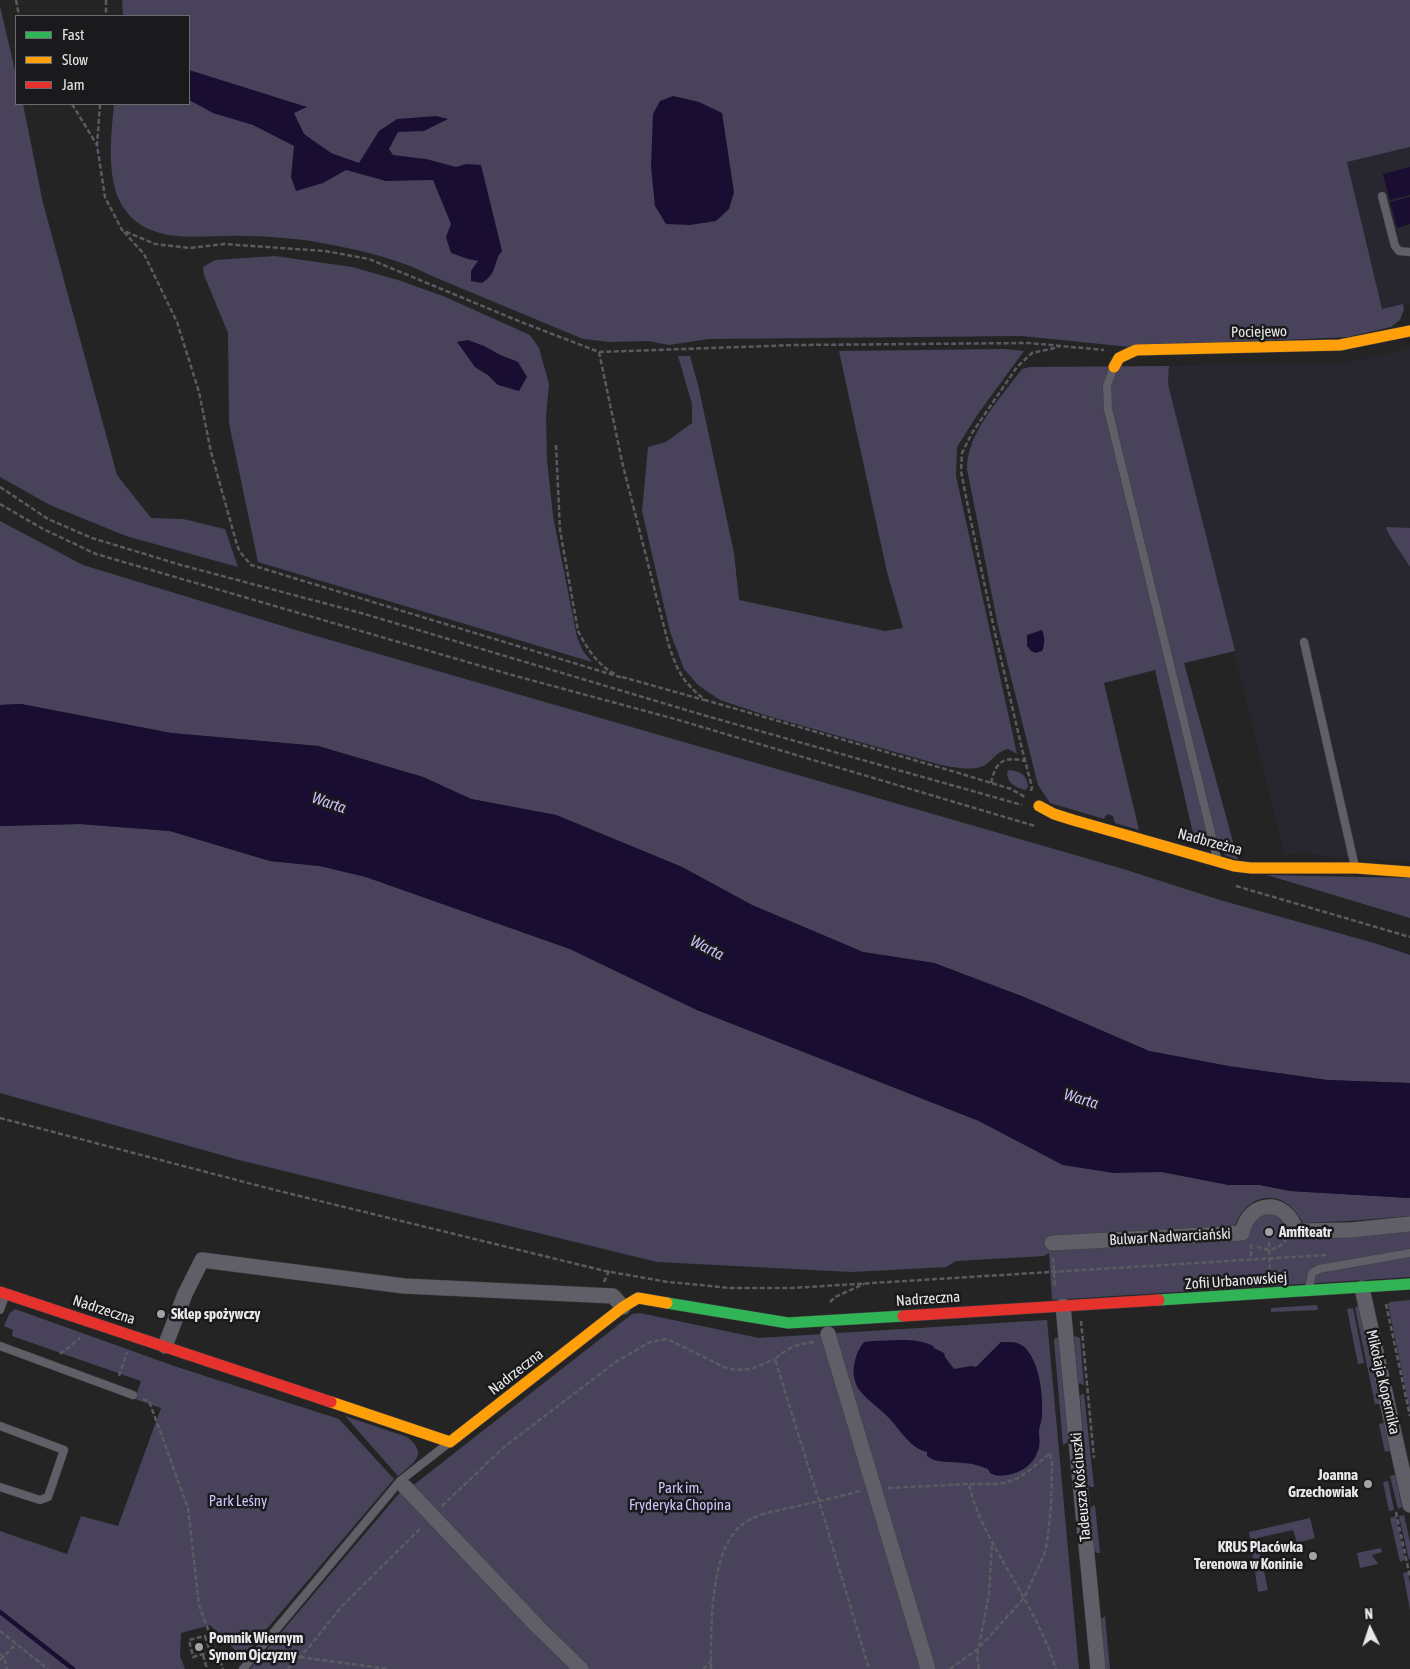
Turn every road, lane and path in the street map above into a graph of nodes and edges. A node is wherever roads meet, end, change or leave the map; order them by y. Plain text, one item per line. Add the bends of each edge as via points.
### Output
1 (16, 0) edge
2 (106, 0) edge
3 (19, 15) edge
4 (106, 15) edge
5 (73, 105) edge
6 (100, 105) edge
7 (97, 145) junction
8 (1382, 196) dead end
9 (122, 230) junction
10 (1410, 252) edge
11 (1410, 331) edge
12 (1063, 346) junction
13 (1105, 350) dead end
14 (599, 352) junction
15 (1114, 367) joint
16 (556, 445) dead end
17 (0, 487) edge
18 (0, 504) edge
19 (1304, 642) dead end
20 (624, 678) junction
21 (705, 700) junction
22 (1026, 761) junction
23 (991, 783) junction
24 (1040, 806) joint
25 (1042, 828) dead end
26 (1217, 860) junction
27 (1356, 868) junction
28 (1410, 872) edge
29 (1234, 885) dead end
30 (1410, 937) edge
31 (0, 1118) edge
32 (1410, 1224) edge
33 (1287, 1238) dead end
34 (1269, 1242) dead end
35 (1052, 1243) dead end
36 (1257, 1246) dead end
37 (1269, 1250) junction
38 (1410, 1253) edge
39 (1335, 1254) dead end
40 (1270, 1258) junction
41 (1053, 1260) dead end
42 (1054, 1272) junction
43 (1270, 1275) dead end
44 (1410, 1284) edge
45 (1055, 1288) dead end
46 (1362, 1288) junction
47 (1309, 1291) junction
48 (3, 1293) edge
49 (1386, 1300) dead end
50 (1063, 1306) junction
51 (624, 1307) junction
52 (0, 1310) edge
53 (82, 1336) dead end
54 (829, 1338) joint
55 (0, 1346) edge
56 (165, 1346) junction
57 (127, 1352) dead end
58 (60, 1354) dead end
59 (774, 1359) junction
60 (118, 1376) dead end
61 (133, 1395) joint
62 (1410, 1416) edge
63 (0, 1426) edge
64 (450, 1442) junction
65 (969, 1484) junction
66 (0, 1487) edge
67 (405, 1487) dead end
68 (873, 1488) junction
69 (819, 1501) junction
70 (1410, 1505) edge
71 (432, 1517) junction
72 (992, 1543) junction
73 (1024, 1598) junction
74 (0, 1631) edge
75 (16, 1644) junction
76 (979, 1648) junction
77 (0, 1654) edge
78 (203, 1655) junction
79 (299, 1656) junction
80 (4, 1657) junction
81 (0, 1660) edge
82 (711, 1662) junction
83 (7, 1669) edge
84 (48, 1669) edge
85 (207, 1669) edge
86 (223, 1669) edge
87 (243, 1669) edge
88 (288, 1669) edge
89 (388, 1669) edge
90 (581, 1669) edge
91 (703, 1669) edge
92 (711, 1669) edge
93 (869, 1669) edge
94 (928, 1669) edge
95 (950, 1669) edge
96 (979, 1669) edge
97 (1056, 1669) edge
98 (1098, 1669) edge

1 - 3 path
2 - 4 path
5 - 7 path
6 - 7 path
7 - 9 path via 105,197
8 - 10 lane via 1395,246 1399,251
9 - 14 path via 155,244 181,248 224,244 326,251 369,259
9 - 20 path via 144,254 177,322 199,392 237,545 251,565
11 - 15 street, Pociejewo via 1340,345 1136,350 1119,358
12 - 13 path
12 - 14 path via 1029,343 796,345
12 - 22 path via 1032,354 1017,367 962,453 961,471 970,517
14 - 21 path via 669,646 678,672
15 - 26 lane via 1107,386 1108,409
16 - 20 path via 560,530 578,630 598,661 607,670
17 - 24 path via 48,519 92,538 361,613 693,713 985,796 1019,805
18 - 25 path via 96,554 675,719
19 - 27 lane
20 - 21 path
21 - 23 path
22 - 23 path via 1003,761 995,768
22 - 23 path via 1032,787 1026,798
24 - 26 street, Nadbrzeżna via 1073,820
26 - 27 street, Nadbrzeżna via 1251,868
27 - 28 street, Nadbrzeżna
29 - 30 path
31 - 42 path via 545,1257 668,1282 730,1288 792,1288
32 - 35 street, Bulwar Nadwarciański via 1296,1231 1288,1215 1269,1207 1248,1217 1242,1233
33 - 37 path via 1280,1246
34 - 37 path
36 - 37 path
37 - 40 path
38 - 47 lane via 1319,1269 1312,1273
39 - 40 path
40 - 42 path
40 - 43 path
41 - 42 path
42 - 45 path
44 - 46 street, Zofii Urbanowskiej
46 - 47 street, Zofii Urbanowskiej
46 - 70 street, Mikołaja Kopernika
47 - 50 street, Zofii Urbanowskiej
48 - 52 lane
48 - 56 street, Nadrzeczna
49 - 62 path
50 - 51 street, Nadrzeczna via 788,1323 638,1298
50 - 98 street, Tadeusza Kościuszki
51 - 56 street via 613,1296 404,1286 202,1260
51 - 64 street, Nadrzeczna
53 - 58 path
54 - 59 path via 806,1342
54 - 68 street
55 - 61 lane
56 - 64 street, Nadrzeczna
57 - 60 path
59 - 69 path
59 - 71 path via 751,1369 736,1370 667,1340 650,1342 617,1361 504,1447
61 - 86 path via 149,1401 188,1508 198,1605
63 - 66 lane via 64,1450 48,1497 40,1500
64 - 87 lane via 400,1481
65 - 68 path
65 - 72 path
65 - 73 path via 1014,1480 1050,1453 1052,1482 1047,1543
67 - 71 street
68 - 69 path
68 - 94 street
69 - 82 path via 756,1517 734,1531 718,1570 711,1625
69 - 93 path
71 - 79 path via 342,1606
71 - 90 street
72 - 73 path
72 - 76 path via 989,1594
73 - 76 path
73 - 97 path
74 - 75 path
75 - 80 path
75 - 84 path
76 - 95 path
76 - 96 path
77 - 80 path
78 - 78 path via 210,1652 206,1636 189,1640 193,1657
78 - 85 path
79 - 88 path
79 - 89 path
80 - 81 path
80 - 83 path
82 - 91 path
82 - 92 path

